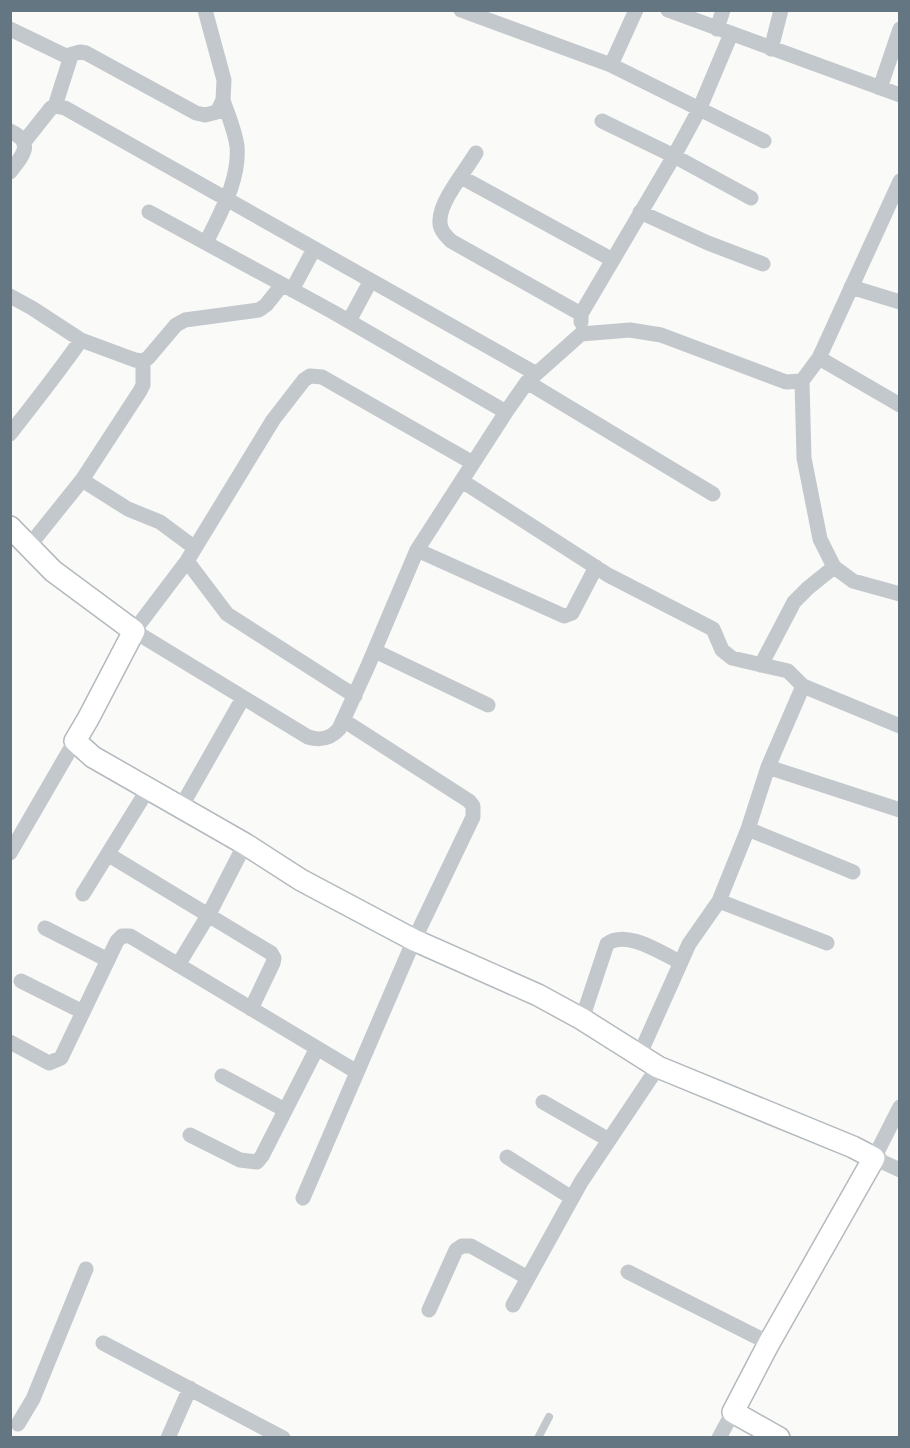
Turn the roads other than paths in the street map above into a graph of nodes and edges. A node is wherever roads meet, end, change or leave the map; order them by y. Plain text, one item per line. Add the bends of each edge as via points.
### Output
1 (205, 10) edge
2 (461, 10) edge
3 (636, 10) edge
4 (668, 10) edge
5 (723, 10) edge
6 (781, 10) edge
7 (10, 29) edge
8 (900, 29) edge
9 (724, 32) junction
10 (771, 49) junction
11 (72, 56) junction
12 (611, 65) junction
13 (880, 88) junction
14 (900, 95) edge
15 (223, 100) junction
16 (55, 106) junction
17 (699, 110) junction
18 (602, 121) dead end
19 (10, 130) edge
20 (764, 141) dead end
21 (24, 142) junction
22 (476, 153) dead end
23 (674, 156) junction
24 (10, 172) edge
25 (461, 177) junction
26 (900, 181) edge
27 (227, 198) junction
28 (751, 198) dead end
29 (149, 212) dead end
30 (640, 212) junction
31 (206, 243) junction
32 (314, 249) junction
33 (611, 260) junction
34 (763, 264) dead end
35 (370, 282) junction
36 (851, 287) junction
37 (287, 288) junction
38 (10, 296) edge
39 (900, 302) edge
40 (580, 314) junction
41 (350, 321) junction
42 (581, 334) junction
43 (81, 340) junction
44 (819, 357) junction
45 (143, 361) junction
46 (531, 378) junction
47 (802, 381) junction
48 (900, 405) edge
49 (506, 412) junction
50 (10, 434) edge
51 (473, 462) junction
52 (82, 480) junction
53 (462, 481) junction
54 (713, 494) dead end
55 (10, 527) edge
56 (29, 546) junction
57 (417, 550) junction
58 (191, 555) junction
59 (596, 567) junction
60 (834, 567) junction
61 (900, 594) edge
62 (134, 631) junction
63 (375, 651) junction
64 (761, 665) junction
65 (803, 686) junction
66 (355, 696) junction
67 (243, 698) junction
68 (488, 705) dead end
69 (343, 720) junction
70 (900, 726) edge
71 (75, 741) junction
72 (768, 767) junction
73 (148, 789) junction
74 (181, 807) junction
75 (900, 810) edge
76 (748, 829) junction
77 (245, 844) junction
78 (10, 853) edge
79 (109, 855) junction
80 (853, 872) dead end
81 (83, 894) dead end
82 (719, 901) junction
83 (209, 914) junction
84 (45, 928) dead end
85 (414, 940) junction
86 (827, 942) dead end
87 (108, 960) junction
88 (680, 962) junction
89 (178, 965) junction
90 (21, 981) dead end
91 (250, 1008) junction
92 (83, 1012) junction
93 (582, 1019) junction
94 (10, 1042) edge
95 (317, 1048) junction
96 (639, 1056) junction
97 (658, 1067) junction
98 (357, 1072) junction
99 (222, 1076) dead end
100 (543, 1102) dead end
101 (900, 1107) edge
102 (285, 1110) junction
103 (190, 1135) dead end
104 (609, 1140) junction
105 (507, 1157) dead end
106 (874, 1158) junction
107 (900, 1170) edge
108 (303, 1198) dead end
109 (572, 1198) junction
110 (86, 1269) dead end
111 (628, 1272) dead end
112 (528, 1278) junction
113 (513, 1305) dead end
114 (429, 1310) dead end
115 (103, 1343) dead end
116 (769, 1343) junction
117 (190, 1388) junction
118 (734, 1412) junction
119 (549, 1417) dead end
120 (15, 1426) edge
121 (168, 1437) edge
122 (283, 1437) edge
123 (538, 1437) edge
124 (719, 1437) edge
125 (779, 1437) edge

1 - 15 street via 224,80
2 - 12 street
3 - 12 street
4 - 9 street
5 - 9 street
6 - 10 street
7 - 11 street
8 - 13 street
9 - 10 street
9 - 17 street
10 - 13 street
11 - 15 street via 86,53 196,113 217,112
11 - 16 street
12 - 17 street
13 - 14 street
15 - 27 street via 237,144 236,172
16 - 21 street
16 - 27 street
17 - 20 street
17 - 23 street
18 - 23 street
19 - 21 street
21 - 24 street via 25,152
22 - 25 street
23 - 28 street
23 - 30 street
25 - 33 street
25 - 40 street via 444,204 442,232 451,241
26 - 36 street
27 - 31 street
27 - 32 street
29 - 31 street
30 - 33 street
30 - 34 street
31 - 37 street
32 - 35 street
32 - 37 street
33 - 40 street
35 - 41 street
35 - 46 street
36 - 39 street
36 - 44 street
37 - 41 street
37 - 45 street via 259,309 194,318 176,325
38 - 43 street
40 - 42 street
41 - 49 street
42 - 46 street
42 - 47 street via 630,330 661,335 786,382
43 - 45 street
43 - 50 street
44 - 47 street
44 - 48 street
45 - 52 street via 140,391
46 - 49 street
46 - 54 street
47 - 60 street via 806,468 820,539
49 - 51 street
51 - 53 street
51 - 58 street via 322,377 310,376 273,420
52 - 56 street
52 - 58 street via 128,509 160,522
53 - 57 street
53 - 59 street
55 - 56 street
56 - 62 street via 53,571
57 - 59 street via 564,616 572,613
57 - 63 street
58 - 62 street
58 - 66 street via 227,614
59 - 64 street via 713,629 726,655
60 - 61 street via 853,581
60 - 64 street via 794,602
62 - 67 street
62 - 71 street
63 - 66 street
63 - 68 street
64 - 65 street via 788,671
65 - 70 street
65 - 72 street
66 - 69 street
67 - 69 street via 317,740 333,736
67 - 74 street
69 - 85 street via 473,806 474,817
71 - 73 street via 93,757
71 - 78 street
72 - 75 street
72 - 76 street
73 - 74 street
73 - 79 street
74 - 77 street
76 - 80 street
76 - 82 street
77 - 83 street
77 - 85 street via 302,880
79 - 81 street
79 - 83 street
82 - 86 street
82 - 88 street
83 - 89 street
83 - 91 street via 271,952 274,958
84 - 87 street
85 - 93 street
85 - 98 street
87 - 89 street via 117,941 130,936
87 - 92 street
88 - 93 street via 629,938 611,941
88 - 96 street
89 - 91 street
90 - 92 street
91 - 95 street
92 - 94 street via 61,1058 55,1062
93 - 96 street
95 - 98 street
95 - 102 street
96 - 97 street
97 - 104 street
97 - 106 street
98 - 108 street
99 - 102 street
100 - 104 street
101 - 106 street
102 - 103 street via 257,1162 240,1161
104 - 109 street
105 - 109 street
106 - 107 street
106 - 116 street
109 - 112 street
110 - 120 street via 33,1399
111 - 116 street
112 - 113 street
112 - 114 street via 471,1246 462,1246 456,1250
115 - 117 street
116 - 118 street
117 - 121 street
117 - 122 street
118 - 124 street
118 - 125 street
119 - 123 lane

